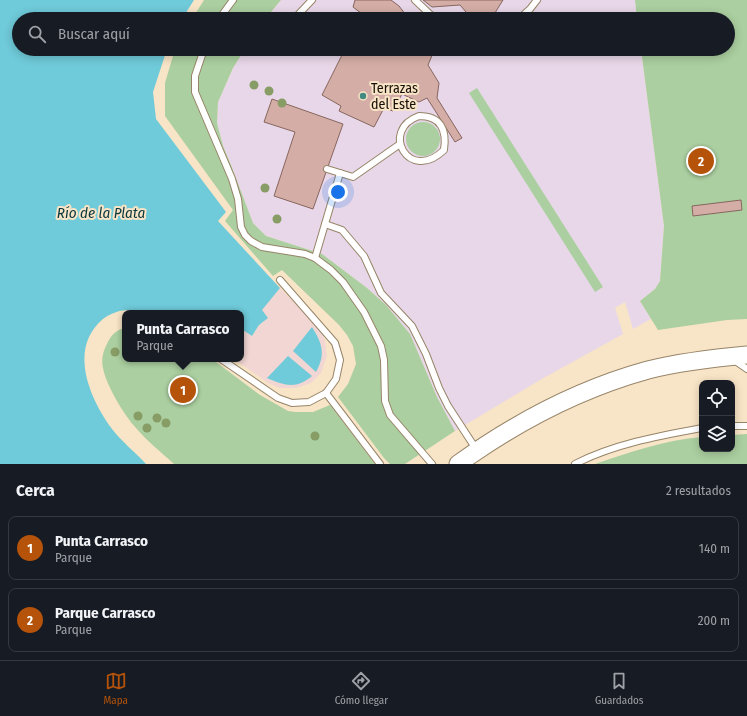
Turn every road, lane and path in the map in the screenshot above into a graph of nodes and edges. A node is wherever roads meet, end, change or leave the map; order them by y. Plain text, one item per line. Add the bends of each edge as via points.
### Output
1 (233, 0) edge
2 (312, 0) edge
3 (415, 0) edge
4 (537, 0) edge
5 (225, 12) edge
6 (301, 12) edge
7 (428, 12) edge
8 (527, 12) edge
9 (202, 56) edge
10 (400, 144) junction
11 (328, 168) dead end
12 (340, 173) junction
13 (325, 224) junction
14 (315, 258) junction
15 (280, 280) dead end
16 (747, 355) edge
17 (729, 356) junction
18 (225, 362) edge
19 (747, 369) edge
20 (326, 392) junction
21 (735, 426) edge
22 (747, 426) edge
23 (699, 429) edge
24 (476, 451) junction
25 (380, 464) edge
26 (432, 464) edge
27 (458, 464) edge
28 (575, 464) edge

1 - 5 lane
2 - 6 lane
3 - 7 lane
4 - 8 lane
9 - 14 lane via 195,76 195,92 232,179 238,199 241,227 245,235 262,247
10 - 10 lane via 409,158 424,162 432,160 444,150 445,135 439,122 433,118 419,116 406,123 402,129
10 - 12 lane via 353,177
11 - 12 lane
12 - 13 lane
13 - 14 lane
13 - 24 lane via 342,230 364,256 381,293 412,326 448,406
14 - 26 lane via 343,282 364,312 381,346 385,400 390,415
15 - 20 lane via 335,344 340,360 336,379
16 - 17 main road
17 - 19 lane
17 - 24 main road via 668,366 597,387 515,426
18 - 20 lane via 278,398 292,403 309,402
20 - 25 lane
21 - 22 lane
23 - 28 lane via 629,443
24 - 27 main road

